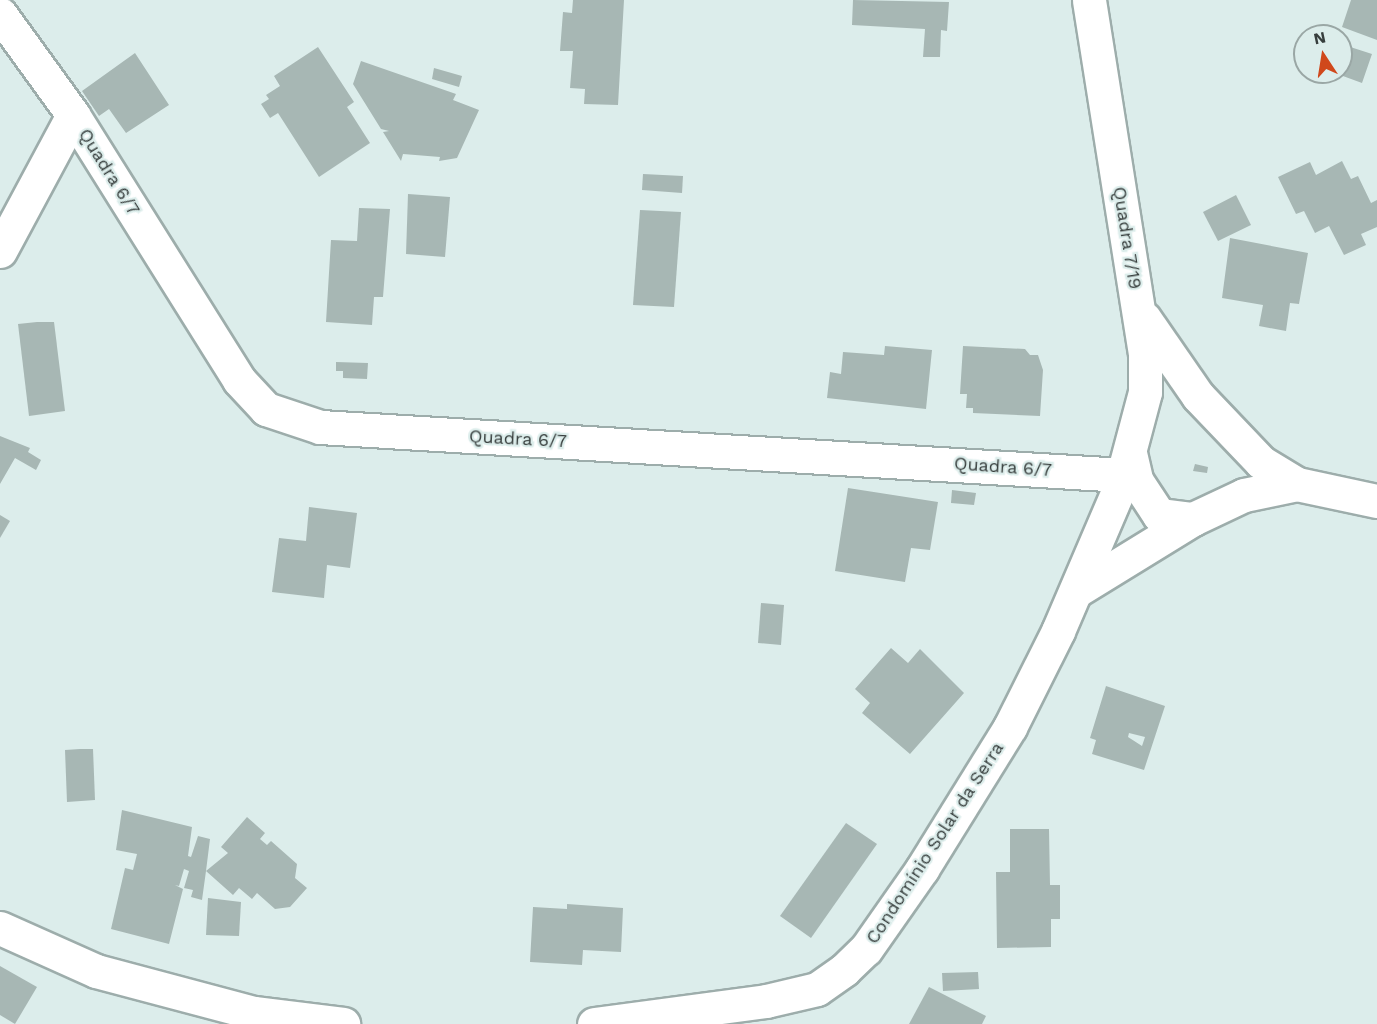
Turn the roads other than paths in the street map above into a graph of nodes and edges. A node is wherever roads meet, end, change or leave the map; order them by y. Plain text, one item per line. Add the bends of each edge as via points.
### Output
1 (1089, 0) edge
2 (0, 14) edge
3 (73, 115) junction
4 (0, 250) edge
5 (1139, 312) junction
6 (1198, 396) junction
7 (1131, 451) junction
8 (1297, 484) junction
9 (1377, 501) edge
10 (1193, 519) junction
11 (1076, 591) junction
12 (0, 928) edge
13 (260, 1018) edge
14 (343, 1024) edge
15 (594, 1024) edge

1 - 5 street, Quadra 7/19
2 - 3 street, Quadra 6/7
3 - 4 street
3 - 7 street, Quadra 6/7 via 239,380 266,409 320,427
5 - 6 street
5 - 7 street, Quadra 7/19 via 1145,354
6 - 7 street via 1181,395 1159,405
6 - 8 street via 1261,462
7 - 10 street via 1136,480 1159,515
7 - 11 street, Condomínio Solar da Serra
8 - 9 street
8 - 10 street via 1244,495
10 - 11 street
11 - 15 street, Condomínio Solar da Serra via 1010,727 922,869 866,949 844,970 817,989 766,1001
12 - 13 street via 96,970
13 - 14 street

